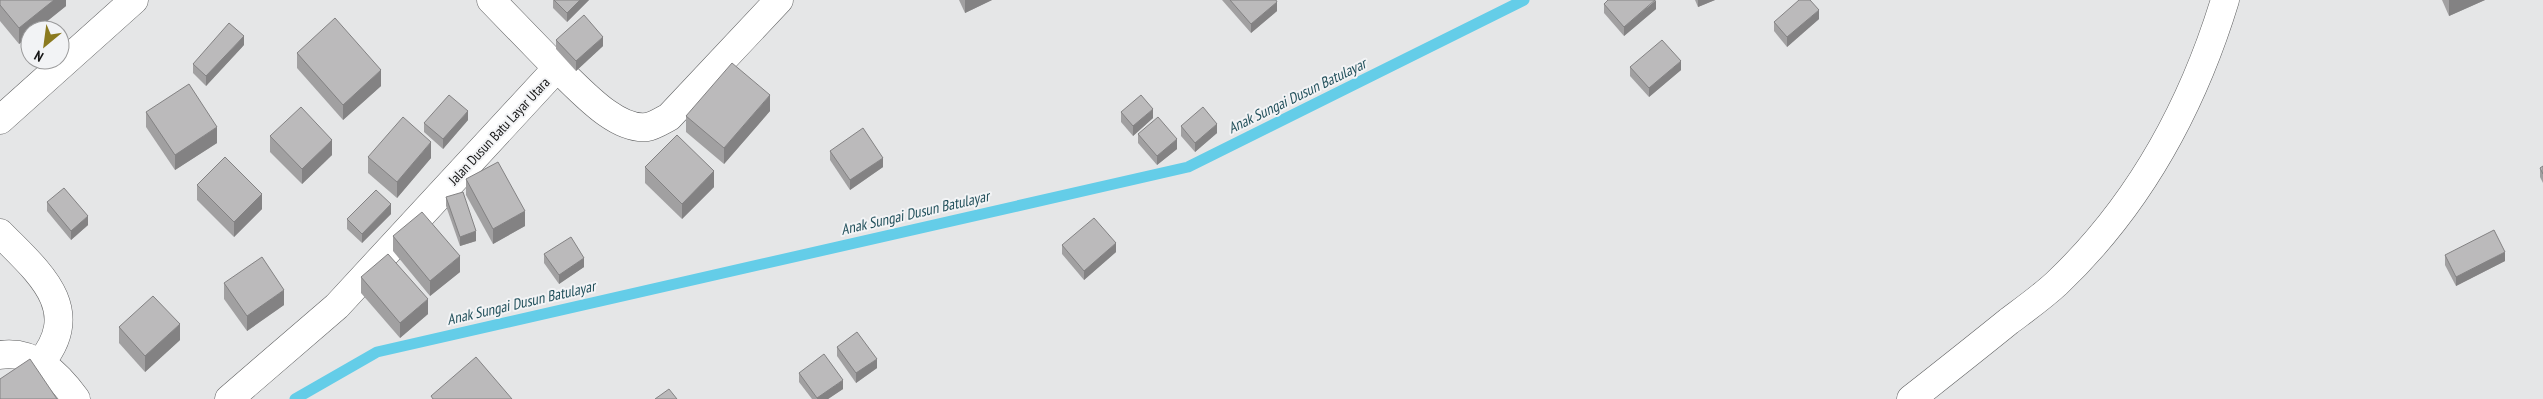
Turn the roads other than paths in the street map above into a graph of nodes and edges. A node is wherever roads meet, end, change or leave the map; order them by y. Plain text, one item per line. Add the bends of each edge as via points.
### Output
1 (134, 0) edge
2 (491, 0) edge
3 (779, 0) edge
4 (2225, 0) edge
5 (557, 68) junction
6 (0, 120) edge
7 (0, 233) edge
8 (0, 355) edge
9 (41, 362) junction
10 (76, 399) edge
11 (229, 399) edge
12 (1911, 399) edge

1 - 6 street
2 - 5 street
3 - 5 street, Jalan Dusun Batu Layar Utara via 669,117 647,127 624,124 611,116
4 - 12 street via 2201,71 2173,132 2120,213 2055,285
5 - 11 street, Jalan Dusun Batu Layar Utara via 337,306
7 - 9 street via 52,291 58,313 57,334
8 - 9 street via 25,356
9 - 10 street via 63,381

